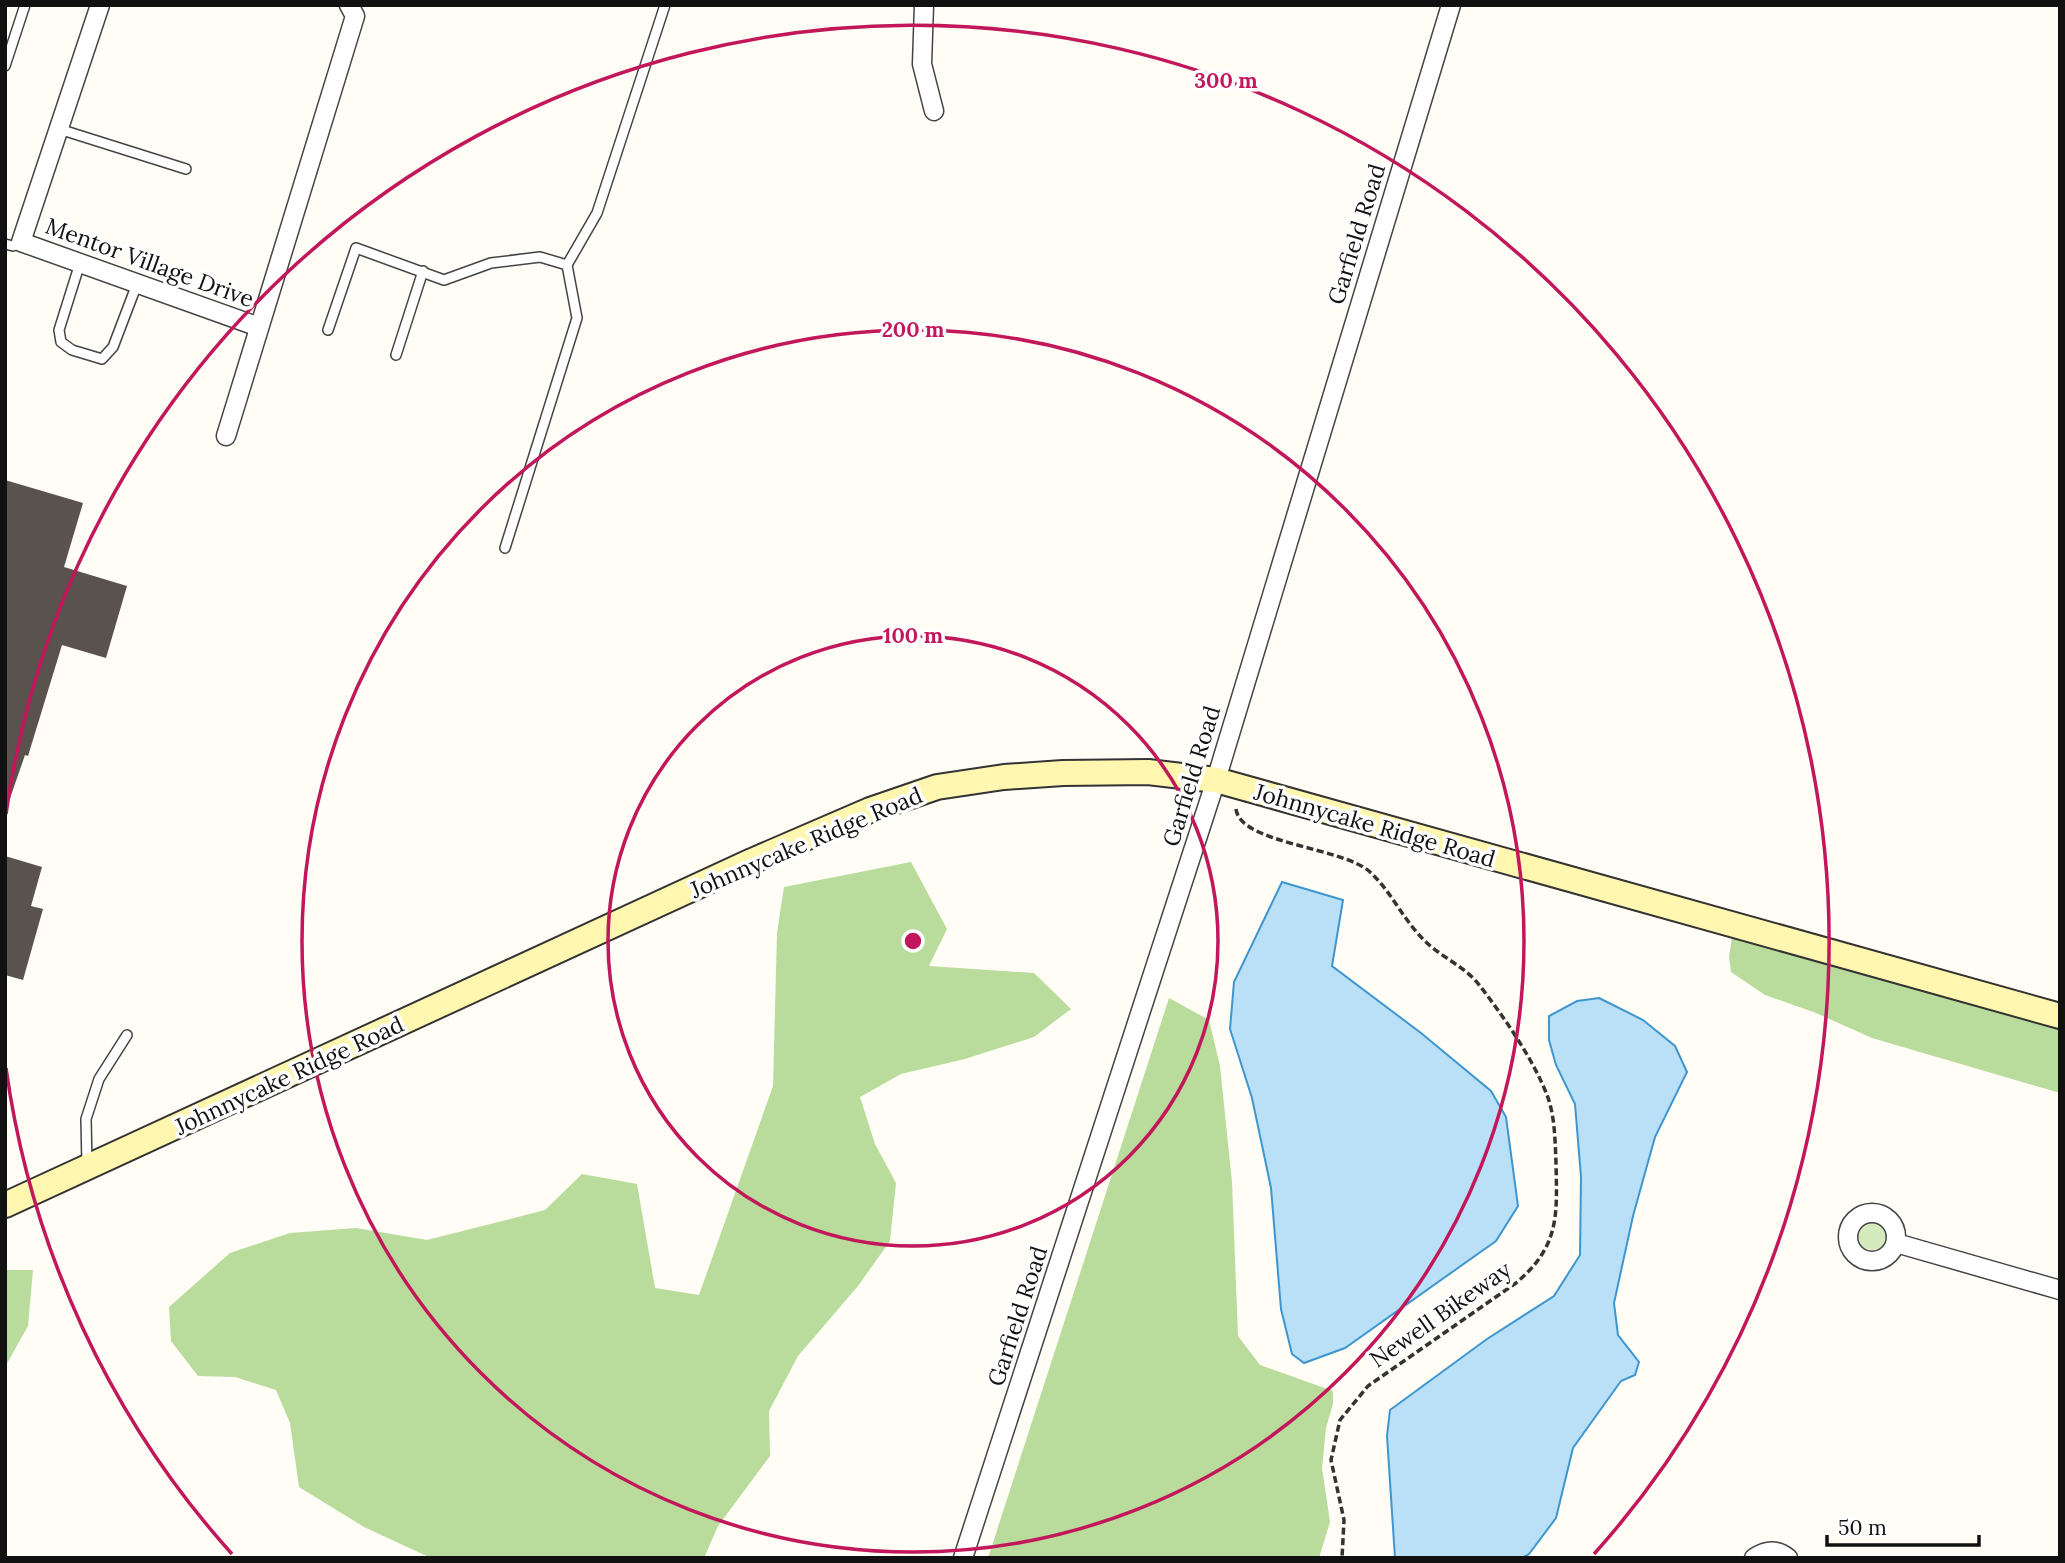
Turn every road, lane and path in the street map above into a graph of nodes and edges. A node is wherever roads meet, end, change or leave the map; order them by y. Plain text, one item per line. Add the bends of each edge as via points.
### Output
1 (26, 5) edge
2 (100, 5) edge
3 (349, 5) edge
4 (665, 5) edge
5 (924, 5) edge
6 (1451, 5) edge
7 (5, 66) edge
8 (934, 111) dead end
9 (59, 130) junction
10 (186, 169) dead end
11 (13, 243) edge
12 (80, 263) junction
13 (568, 265) junction
14 (423, 271) junction
15 (137, 284) junction
16 (259, 327) junction
17 (328, 330) dead end
18 (396, 355) dead end
19 (226, 436) dead end
20 (505, 548) dead end
21 (1216, 780) junction
22 (1242, 788) junction
23 (2060, 1016) edge
24 (127, 1035) dead end
25 (87, 1168) junction
26 (5, 1205) edge
27 (1896, 1243) dead end
28 (2060, 1290) edge
29 (963, 1558) edge
30 (1342, 1558) edge
31 (1755, 1558) edge
32 (1788, 1558) edge

1 - 7 lane
2 - 9 street, Mentor Village Drive
3 - 16 street, Mentor Village Drive via 355,16
4 - 13 lane via 597,213
5 - 8 street via 922,64
6 - 21 street, Garfield Road
9 - 10 lane
9 - 11 street, Mentor Village Drive
11 - 12 street, Mentor Village Drive
12 - 15 street, Mentor Village Drive
12 - 15 lane via 59,330 61,342 72,350 102,359 113,346
13 - 14 lane via 540,257 491,263 444,280
13 - 20 lane via 577,318
14 - 17 lane via 356,248
14 - 18 lane
15 - 16 street, Mentor Village Drive
16 - 19 street, Mentor Village Drive
21 - 22 main road, Johnnycake Ridge Road
21 - 25 main road, Johnnycake Ridge Road via 1148,772 1004,777 937,787 881,806
21 - 29 street, Garfield Road
22 - 23 main road, Johnnycake Ridge Road
22 - 30 path, Newell Bikeway via 1236,811 1251,829 1340,855 1363,867 1424,942 1479,984 1533,1066 1552,1111 1557,1214 1536,1264 1516,1283 1368,1387 1340,1420 1331,1460 1344,1520
24 - 25 lane via 99,1079 86,1119
25 - 26 main road, Johnnycake Ridge Road
27 - 28 street
31 - 32 street via 1770,1551

